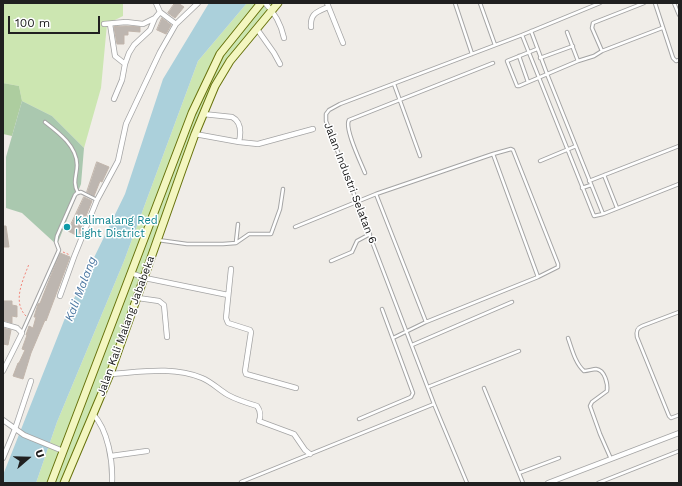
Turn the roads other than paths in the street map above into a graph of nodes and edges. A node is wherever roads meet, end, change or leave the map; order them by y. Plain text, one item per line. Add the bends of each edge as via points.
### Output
1 (156, 3) edge
2 (198, 3) edge
3 (261, 3) edge
4 (265, 3) edge
5 (278, 3) edge
6 (455, 3) edge
7 (480, 3) edge
8 (600, 3) edge
9 (644, 3) edge
10 (655, 3) edge
11 (674, 3) edge
12 (328, 5) edge
13 (272, 10) junction
14 (160, 12) junction
15 (679, 15) edge
16 (156, 18) junction
17 (104, 24) dead end
18 (110, 24) junction
19 (176, 24) junction
20 (311, 27) dead end
21 (662, 28) junction
22 (257, 29) junction
23 (531, 31) junction
24 (567, 32) dead end
25 (522, 35) junction
26 (284, 38) dead end
27 (343, 43) dead end
28 (495, 45) junction
29 (573, 46) junction
30 (537, 49) junction
31 (602, 51) junction
32 (529, 52) junction
33 (472, 54) junction
34 (519, 56) junction
35 (540, 58) junction
36 (679, 60) edge
37 (578, 61) junction
38 (493, 63) dead end
39 (125, 64) junction
40 (280, 64) dead end
41 (547, 74) junction
42 (539, 78) junction
43 (528, 82) junction
44 (394, 84) junction
45 (114, 99) dead end
46 (399, 100) junction
47 (203, 114) junction
48 (45, 122) dead end
49 (313, 128) dead end
50 (195, 134) junction
51 (239, 142) junction
52 (576, 146) junction
53 (679, 146) edge
54 (567, 150) junction
55 (493, 154) junction
56 (420, 156) dead end
57 (540, 161) dead end
58 (365, 173) dead end
59 (604, 175) junction
60 (589, 181) junction
61 (679, 184) edge
62 (591, 185) junction
63 (582, 188) junction
64 (283, 189) dead end
65 (78, 193) junction
66 (376, 194) junction
67 (97, 200) junction
68 (357, 201) junction
69 (616, 208) junction
70 (602, 214) junction
71 (238, 224) dead end
72 (295, 227) dead end
73 (370, 234) junction
74 (158, 240) junction
75 (236, 243) junction
76 (331, 261) dead end
77 (231, 269) dead end
78 (131, 273) junction
79 (538, 276) junction
80 (145, 278) junction
81 (228, 295) junction
82 (60, 296) dead end
83 (138, 298) junction
84 (512, 302) dead end
85 (382, 310) dead end
86 (679, 312) edge
87 (426, 322) junction
88 (3, 324) edge
89 (407, 332) junction
90 (22, 333) junction
91 (167, 337) dead end
92 (393, 338) junction
93 (568, 338) dead end
94 (412, 345) junction
95 (519, 351) dead end
96 (3, 371) edge
97 (110, 374) junction
98 (31, 381) dead end
99 (428, 387) junction
100 (296, 388) dead end
101 (484, 388) dead end
102 (434, 404) junction
103 (92, 414) junction
104 (679, 415) edge
105 (359, 419) dead end
106 (3, 420) edge
107 (15, 429) junction
108 (679, 433) edge
109 (63, 451) junction
110 (147, 451) dead end
111 (679, 451) edge
112 (310, 454) junction
113 (110, 456) junction
114 (3, 458) edge
115 (559, 458) dead end
116 (611, 459) junction
117 (519, 473) junction
118 (241, 482) dead end
119 (51, 483) edge
120 (64, 483) edge
121 (112, 483) edge
122 (467, 483) edge
123 (523, 483) edge
124 (548, 483) edge
125 (598, 483) edge

1 - 14 street
2 - 19 street
3 - 78 main road, Jalan Kali Malang Jababeka via 216,61 192,113
4 - 13 street
5 - 13 main road, Jalan Kali Malang Jababeka
6 - 33 lane
7 - 28 lane
8 - 23 lane, Jalan Industri Selatan 6
9 - 31 lane via 593,23 592,28
10 - 21 lane
11 - 15 lane
12 - 20 street via 311,16
12 - 27 street
13 - 22 main road, Jalan Kali Malang Jababeka
13 - 26 street via 281,24
14 - 16 street
14 - 19 street
16 - 18 street via 143,24
16 - 39 street via 149,32 133,46
17 - 18 street
18 - 39 street via 114,55
19 - 67 street via 126,124 118,161
21 - 31 lane
21 - 36 lane via 673,58
22 - 40 street
22 - 47 main road, Jalan Kali Malang Jababeka via 224,71
23 - 25 lane, Jalan Industri Selatan 6
23 - 30 lane
24 - 29 lane
25 - 28 lane, Jalan Industri Selatan 6
25 - 32 lane
28 - 33 lane, Jalan Industri Selatan 6
29 - 35 lane
29 - 37 lane
30 - 32 lane
30 - 35 lane
31 - 37 lane
32 - 34 lane
32 - 42 lane
33 - 44 lane, Jalan Industri Selatan 6
34 - 43 lane
34 - 43 lane via 506,61 515,85
35 - 41 lane
37 - 41 lane
38 - 46 lane
39 - 45 street via 123,78
41 - 42 lane
41 - 52 lane
42 - 43 lane
42 - 54 lane
44 - 46 lane
44 - 68 lane, Jalan Industri Selatan 6 via 340,104 326,114 326,120
46 - 56 lane
46 - 58 lane via 348,121
47 - 50 main road, Jalan Kali Malang Jababeka
47 - 51 street via 232,117 237,120 240,129
48 - 65 lane via 64,138 72,150 77,164 74,185
49 - 51 street via 258,144
50 - 51 street
50 - 74 main road, Jalan Kali Malang Jababeka
52 - 54 lane
52 - 60 lane
53 - 59 lane
54 - 57 lane
54 - 63 lane
55 - 66 lane
55 - 79 lane
55 - 79 lane via 510,149 515,152 558,264 558,267
59 - 60 lane
59 - 69 lane
60 - 62 lane
61 - 69 lane
62 - 63 lane
62 - 70 lane
63 - 70 lane via 594,216
64 - 75 lane via 272,234 249,234
65 - 67 lane
65 - 90 lane via 58,232 56,242 59,250
66 - 68 lane
66 - 87 lane
67 - 82 street
68 - 72 lane
68 - 73 lane, Jalan Industri Selatan 6
69 - 70 lane
71 - 75 lane
73 - 76 lane via 357,241 352,252
73 - 89 lane, Jalan Industri Selatan 6
74 - 75 lane via 187,244
74 - 80 main road, Jalan Kali Malang Jababeka
77 - 81 street
78 - 80 street
78 - 109 main road, Jalan Kali Malang Jababeka
79 - 87 lane
80 - 81 street
80 - 83 main road, Jalan Kali Malang Jababeka
81 - 100 street via 227,322 251,332 246,374
83 - 91 street via 164,305
83 - 97 main road, Jalan Kali Malang Jababeka
84 - 94 lane
85 - 92 lane
86 - 104 lane via 642,326 636,332 669,416 671,418
87 - 89 lane
88 - 90 street via 17,328
89 - 92 lane
89 - 94 lane, Jalan Industri Selatan 6
90 - 96 street
92 - 105 lane via 413,396
93 - 116 lane via 581,369 600,370 607,383 607,391 590,406
94 - 99 lane, Jalan Industri Selatan 6
95 - 99 lane
97 - 103 main road, Jalan Kali Malang Jababeka
97 - 112 street via 174,371 209,381 228,396 257,406 260,410 259,421 294,434
98 - 107 street
99 - 102 lane, Jalan Industri Selatan 6
101 - 117 lane
102 - 112 lane
102 - 122 lane, Jalan Industri Selatan 6
103 - 113 street via 98,421
103 - 120 main road, Jalan Kali Malang Jababeka
106 - 107 street
107 - 109 street
107 - 114 street
108 - 116 street
109 - 119 main road, Jalan Kali Malang Jababeka
110 - 113 street
111 - 125 lane
112 - 118 lane
113 - 121 street
115 - 117 lane
116 - 124 street
117 - 123 lane

